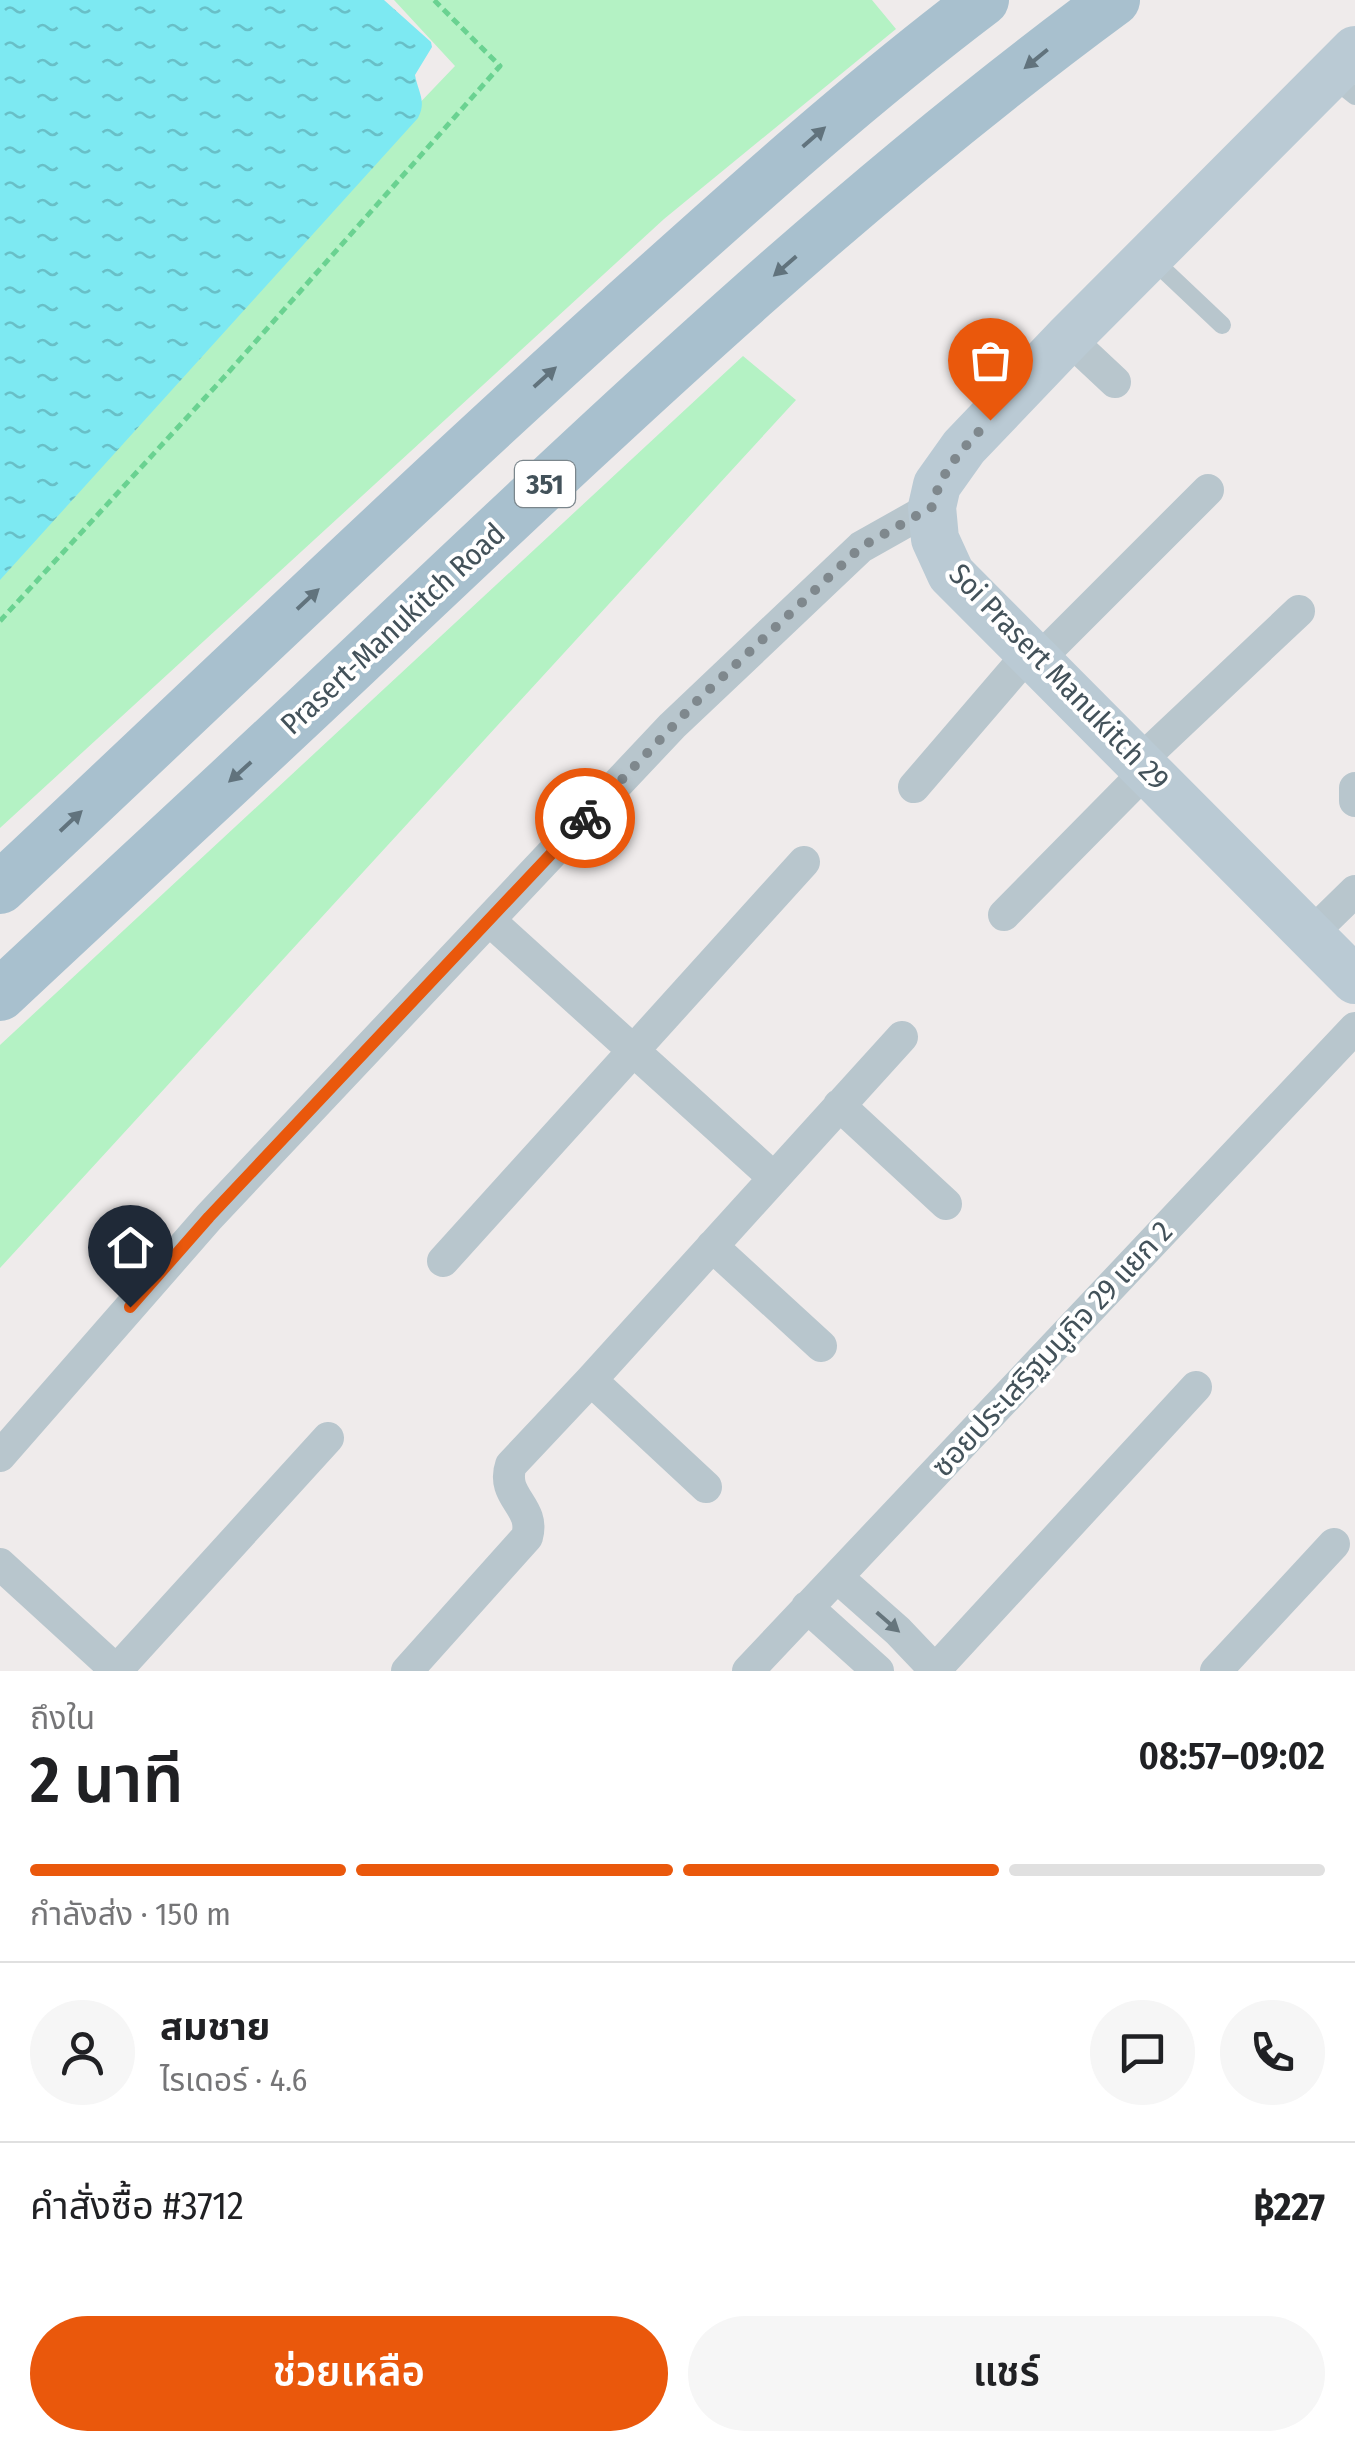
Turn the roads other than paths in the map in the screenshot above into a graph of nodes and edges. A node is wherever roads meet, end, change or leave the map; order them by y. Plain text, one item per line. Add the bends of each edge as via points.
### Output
1 (983, 0) edge
2 (1114, 0) edge
3 (1347, 74) edge
4 (1150, 256) junction
5 (1222, 325) dead end
6 (1068, 338) junction
7 (1115, 382) dead end
8 (1208, 490) dead end
9 (932, 507) junction
10 (1299, 611) dead end
11 (1034, 656) junction
12 (1144, 765) junction
13 (914, 787) dead end
14 (1355, 788) edge
15 (1355, 801) edge
16 (804, 862) dead end
17 (0, 888) edge
18 (1355, 891) edge
19 (1004, 915) dead end
20 (490, 920) junction
21 (1340, 957) edge
22 (0, 995) edge
23 (1355, 1028) edge
24 (902, 1038) dead end
25 (633, 1049) junction
26 (839, 1105) junction
27 (774, 1178) junction
28 (946, 1204) dead end
29 (712, 1246) junction
30 (443, 1262) dead end
31 (821, 1346) dead end
32 (591, 1380) junction
33 (1196, 1387) dead end
34 (328, 1438) dead end
35 (0, 1456) edge
36 (706, 1487) dead end
37 (1334, 1544) dead end
38 (0, 1564) edge
39 (837, 1578) junction
40 (807, 1607) junction
41 (935, 1670) edge
42 (117, 1671) edge
43 (406, 1671) edge
44 (748, 1671) edge
45 (878, 1671) edge
46 (1216, 1671) edge

17 -> 1 main road, 351 via 552,370 902,61
2 -> 22 main road, Prasert-Manukitch Road / 351 via 872,190 732,312
3 - 4 street
4 - 5 lane
4 - 6 street
6 - 7 street
6 - 9 street via 964,447 937,485
8 - 11 street
9 - 11 street, Soi Prasert Manukitch 29 via 935,539 952,574
9 - 20 street via 861,547 698,700
10 - 12 street
11 - 12 street, Soi Prasert Manukitch 29
11 - 13 street
12 - 19 street
12 - 21 street, Soi Prasert Manukitch 29
14 - 15 street
16 - 25 street
18 - 21 street
20 - 25 street
20 - 35 street via 209,1217
23 - 39 street, ซอยประเสริฐมนูกิจ 29 แยก 2
24 - 26 street
25 - 27 street
25 - 30 street
26 - 27 street
26 - 28 street
27 - 29 street
29 - 31 street
29 - 32 street
32 - 36 street
32 - 43 street via 511,1464 508,1486 528,1519 527,1537
33 - 41 street
34 - 42 street
37 - 46 street
38 - 42 street
39 - 40 street, ซอยประเสริฐมนูกิจ 29 แยก 2
39 -> 41 street
40 - 44 street, ซอยประเสริฐมนูกิจ 29 แยก 2
40 - 45 street

